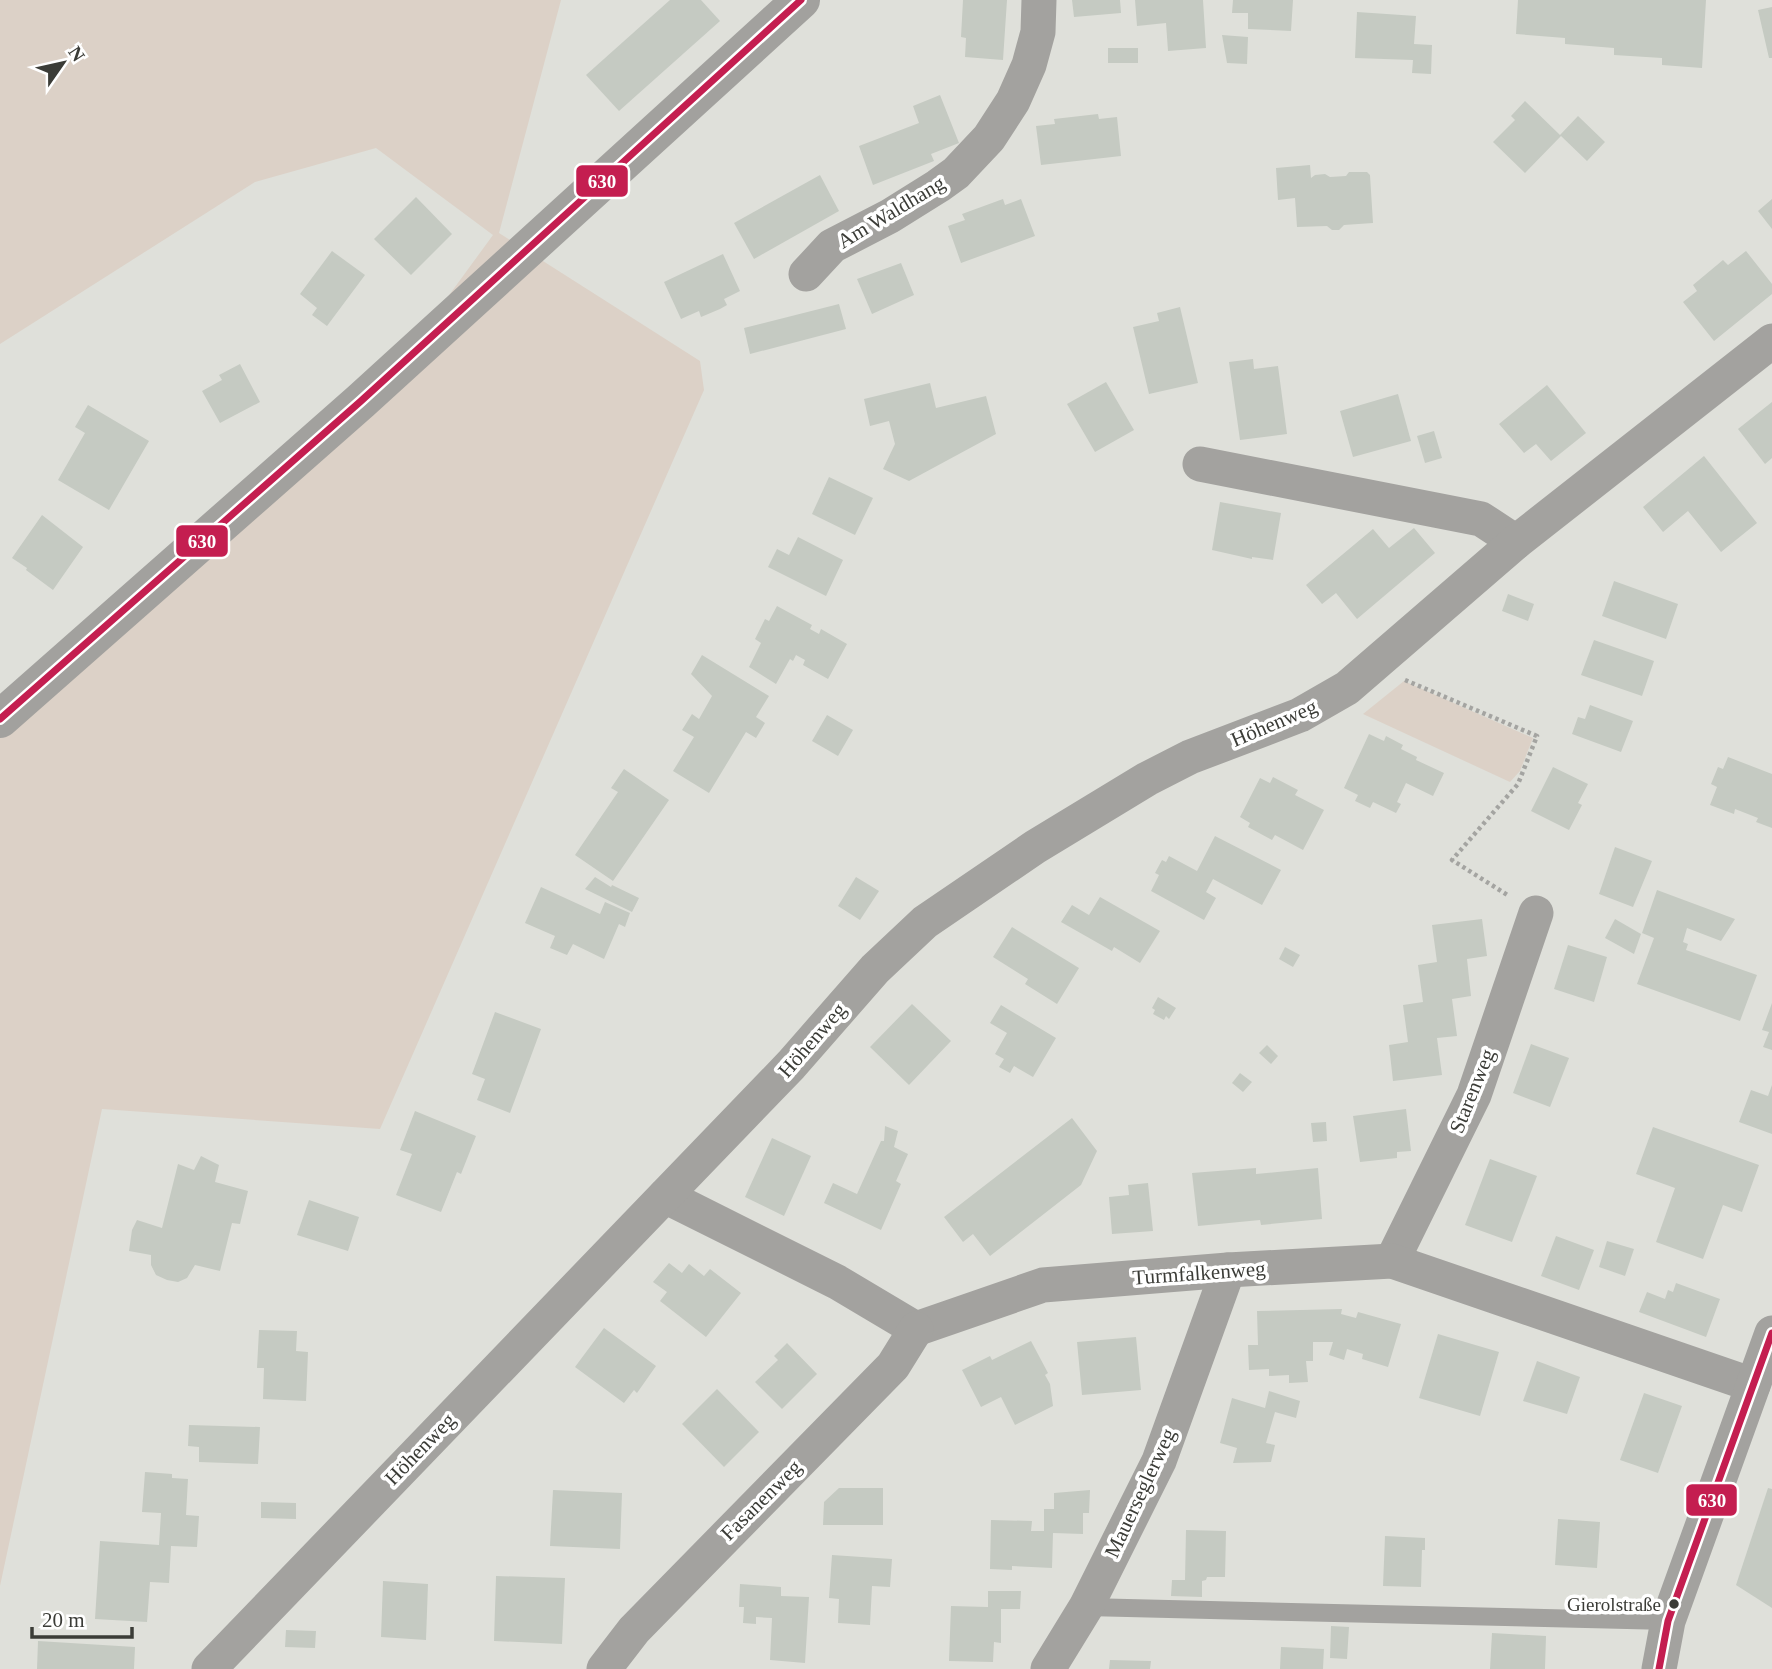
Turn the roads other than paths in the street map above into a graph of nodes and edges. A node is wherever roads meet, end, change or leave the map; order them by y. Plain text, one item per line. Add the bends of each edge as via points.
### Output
1 (801, 0) edge
2 (1040, 0) edge
3 (806, 274) dead end
4 (1772, 341) edge
5 (1200, 464) dead end
6 (1516, 542) junction
7 (0, 719) edge
8 (1536, 913) road end
9 (665, 1196) junction
10 (1392, 1261) junction
11 (1228, 1269) junction
12 (916, 1329) junction
13 (1772, 1333) edge
14 (1753, 1385) junction
15 (1086, 1607) junction
16 (1668, 1621) junction
17 (209, 1669) edge
18 (604, 1669) edge
19 (1048, 1669) edge
20 (1659, 1669) edge

1 - 7 street via 361,401
2 - 3 street, Am Waldhang via 1029,65 1008,111 974,156 947,180 832,246
4 - 6 street, Höhenweg
5 - 6 street via 1480,519
6 - 9 street, Höhenweg via 1347,688 1300,715 1190,757 1147,779 925,922 875,969 791,1065
8 - 10 street, Starenweg via 1474,1095
9 - 12 street via 837,1282
9 - 17 street, Höhenweg
10 - 11 street, Turmfalkenweg
10 - 14 street, Turmfalkenweg
11 - 12 street, Turmfalkenweg via 1043,1285
11 - 15 street, Mauerseglerweg via 1159,1461
12 - 18 street, Fasanenweg via 893,1366 634,1630
13 - 14 street
14 - 16 street
15 - 16 lane
15 - 19 street, Mauerseglerweg
16 - 20 street

